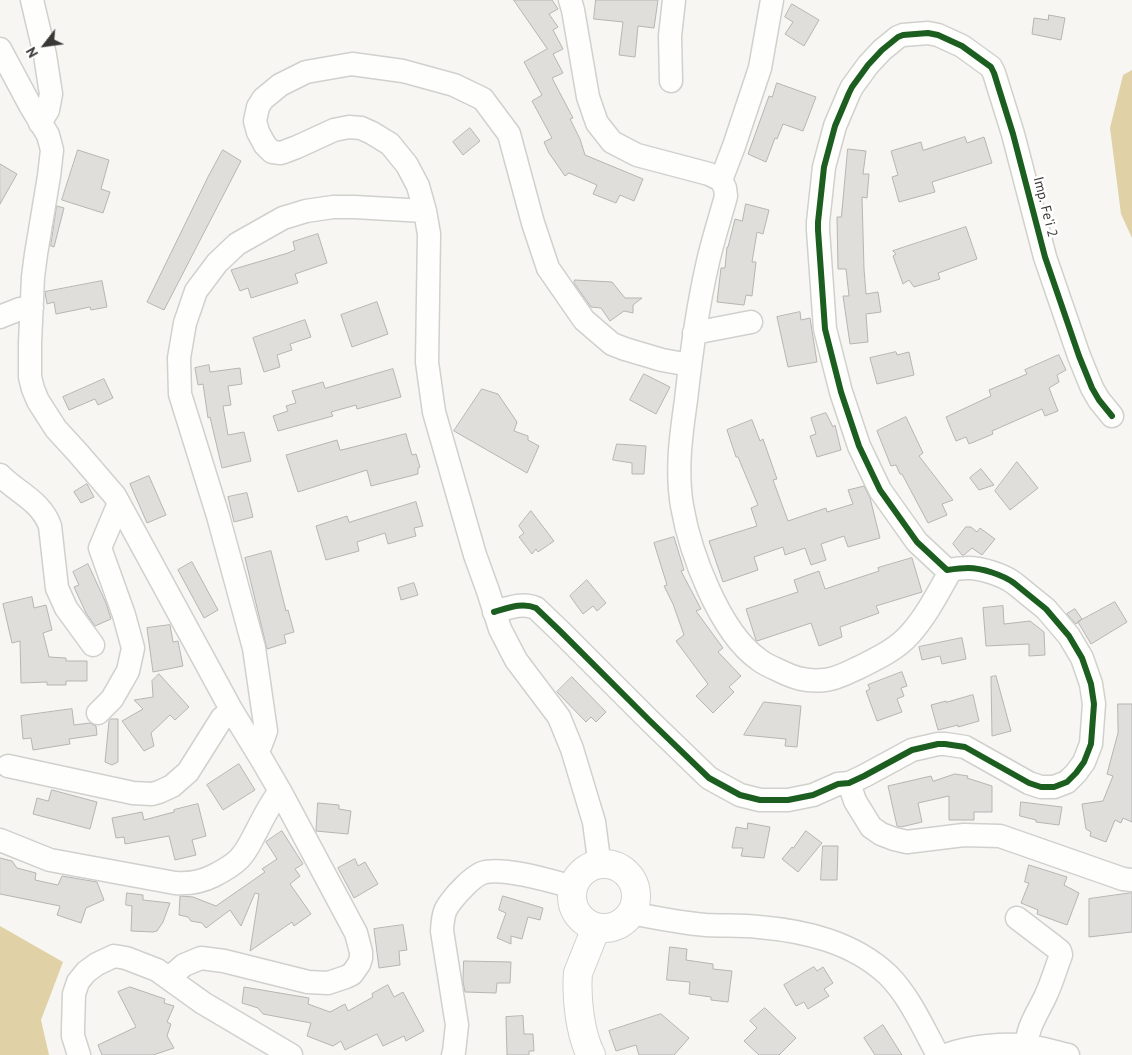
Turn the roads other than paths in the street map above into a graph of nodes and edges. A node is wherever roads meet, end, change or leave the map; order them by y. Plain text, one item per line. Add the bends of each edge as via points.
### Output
1 (32, 0) edge
2 (570, 0) edge
3 (674, 0) edge
4 (772, 0) edge
5 (0, 49) edge
6 (6, 78) edge
7 (671, 81) dead end
8 (40, 123) junction
9 (722, 180) junction
10 (425, 211) junction
11 (32, 308) junction
12 (0, 317) edge
13 (751, 322) dead end
14 (694, 332) junction
15 (690, 365) junction
16 (1112, 416) dead end
17 (0, 475) edge
18 (119, 503) junction
19 (951, 570) junction
20 (494, 612) junction
21 (93, 645) dead end
22 (232, 711) junction
23 (98, 713) dead end
24 (258, 752) junction
25 (8, 766) dead end
26 (849, 783) junction
27 (280, 791) junction
28 (0, 840) edge
29 (598, 864) junction
30 (1132, 880) edge
31 (573, 887) junction
32 (631, 913) junction
33 (1017, 918) dead end
34 (596, 928) junction
35 (169, 978) junction
36 (1030, 1049) edge
37 (79, 1055) edge
38 (291, 1055) edge
39 (453, 1055) edge
40 (591, 1055) edge
41 (938, 1055) edge
42 (946, 1055) edge
43 (1068, 1055) edge

1 - 8 street via 50,94 48,110
2 - 9 street via 588,97 597,123 612,142 637,155
3 - 7 street via 670,36
4 - 9 street via 760,68
5 - 6 street
6 - 8 street
8 - 11 street via 52,150 33,277
9 - 14 street via 726,196 707,264
10 - 15 street via 418,186 407,165 390,144 361,128 334,130 281,153 272,152 260,137 255,121 263,99 280,85 306,72 352,64 403,71 454,85 482,99 509,134 548,268 584,320 612,344
10 - 20 street via 429,234 427,362 434,412 474,555
10 - 24 street via 333,207 283,218 237,244 217,263 196,292 185,324 179,358 180,394 254,648 266,731
11 - 12 street
11 - 18 street via 30,377 38,402 56,429
13 - 14 street
14 - 15 street
15 - 19 street via 679,456 682,506 706,586 738,640 757,659 800,679 826,680 846,674 876,659 910,635
16 - 19 street, Imp. Fe'i 2 via 1092,388 1079,356 1048,266 1013,134 991,67 962,46 938,35 898,36 868,64 849,93 835,126 824,167 818,230 826,329 841,392 876,484 917,542 947,570
17 - 21 street via 40,507 48,519 57,588 66,608
18 - 22 street
18 - 23 street via 100,548 133,648 128,671 112,699
19 - 26 street via 968,568 1008,579 1046,609 1068,636 1082,658 1094,704 1091,744 1084,762 1067,782 1041,787 965,747 938,744 912,750
20 - 26 street via 517,605 536,608 709,778 740,795 760,800 788,800
20 - 29 street via 516,660 562,723 594,822
22 - 24 street
22 - 25 street via 222,718 188,772 159,792 132,793
24 - 27 street
26 - 30 street via 855,801 871,827 894,840 1000,836
27 - 28 street via 240,858 223,871 196,882 175,883 50,860
27 - 35 street via 356,933 361,952 359,964 346,977 315,983 201,958 184,965
29 - 31 main road via 582,872
29 - 32 main road via 614,866 628,875 636,898
31 - 34 main road via 576,912
31 - 39 street via 508,872 487,872 470,881 447,906 442,931 457,1025
32 - 34 main road via 620,924
32 - 41 street via 706,925 794,932 818,936 847,947 888,976 910,1003
33 - 36 street via 1056,947 1061,955 1031,1026 1027,1041
34 - 40 main road via 578,973 582,1030
35 - 37 street via 157,970 114,956 86,972 74,994 74,1036
35 - 38 street via 203,1003
36 - 42 street via 1002,1044
36 - 43 street

